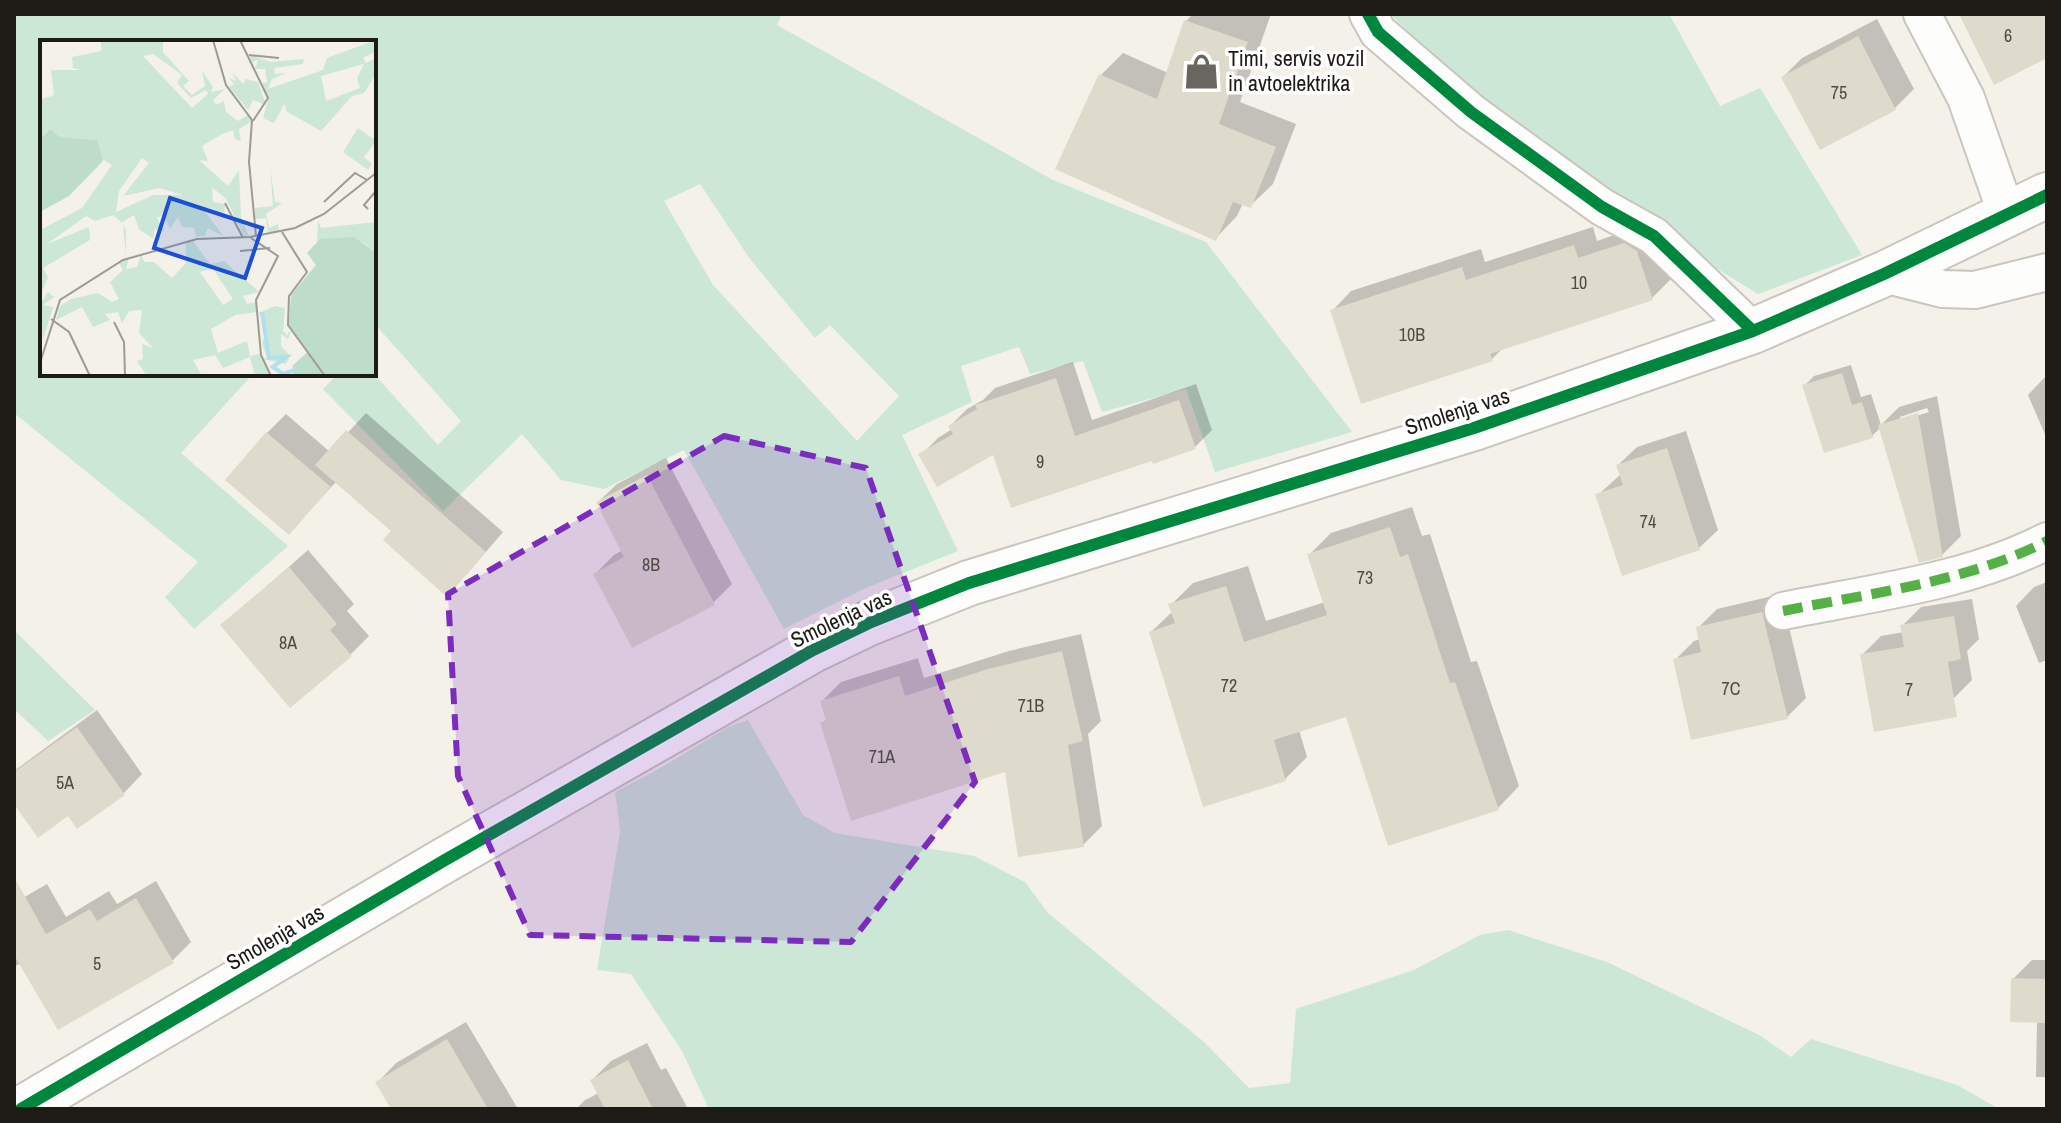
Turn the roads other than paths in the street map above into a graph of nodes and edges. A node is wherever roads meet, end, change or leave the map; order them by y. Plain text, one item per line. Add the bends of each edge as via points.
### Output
1 (1368, 14) edge
2 (1922, 14) edge
3 (2047, 195) edge
4 (2007, 215) junction
5 (2047, 272) edge
6 (1884, 274) junction
7 (1753, 331) junction
8 (2047, 541) edge
9 (1783, 611) dead end
10 (21, 1109) edge

1 - 7 street via 1378,32 1471,112 1602,207 1654,236
2 - 4 street via 1966,98
3 - 4 main road, Smolenja vas
4 - 6 main road, Smolenja vas
5 - 6 street via 1975,290 1943,289
6 - 7 main road, Smolenja vas
7 - 10 main road, Smolenja vas via 1474,428 1031,562 869,623 445,860
8 - 9 street via 1963,573

